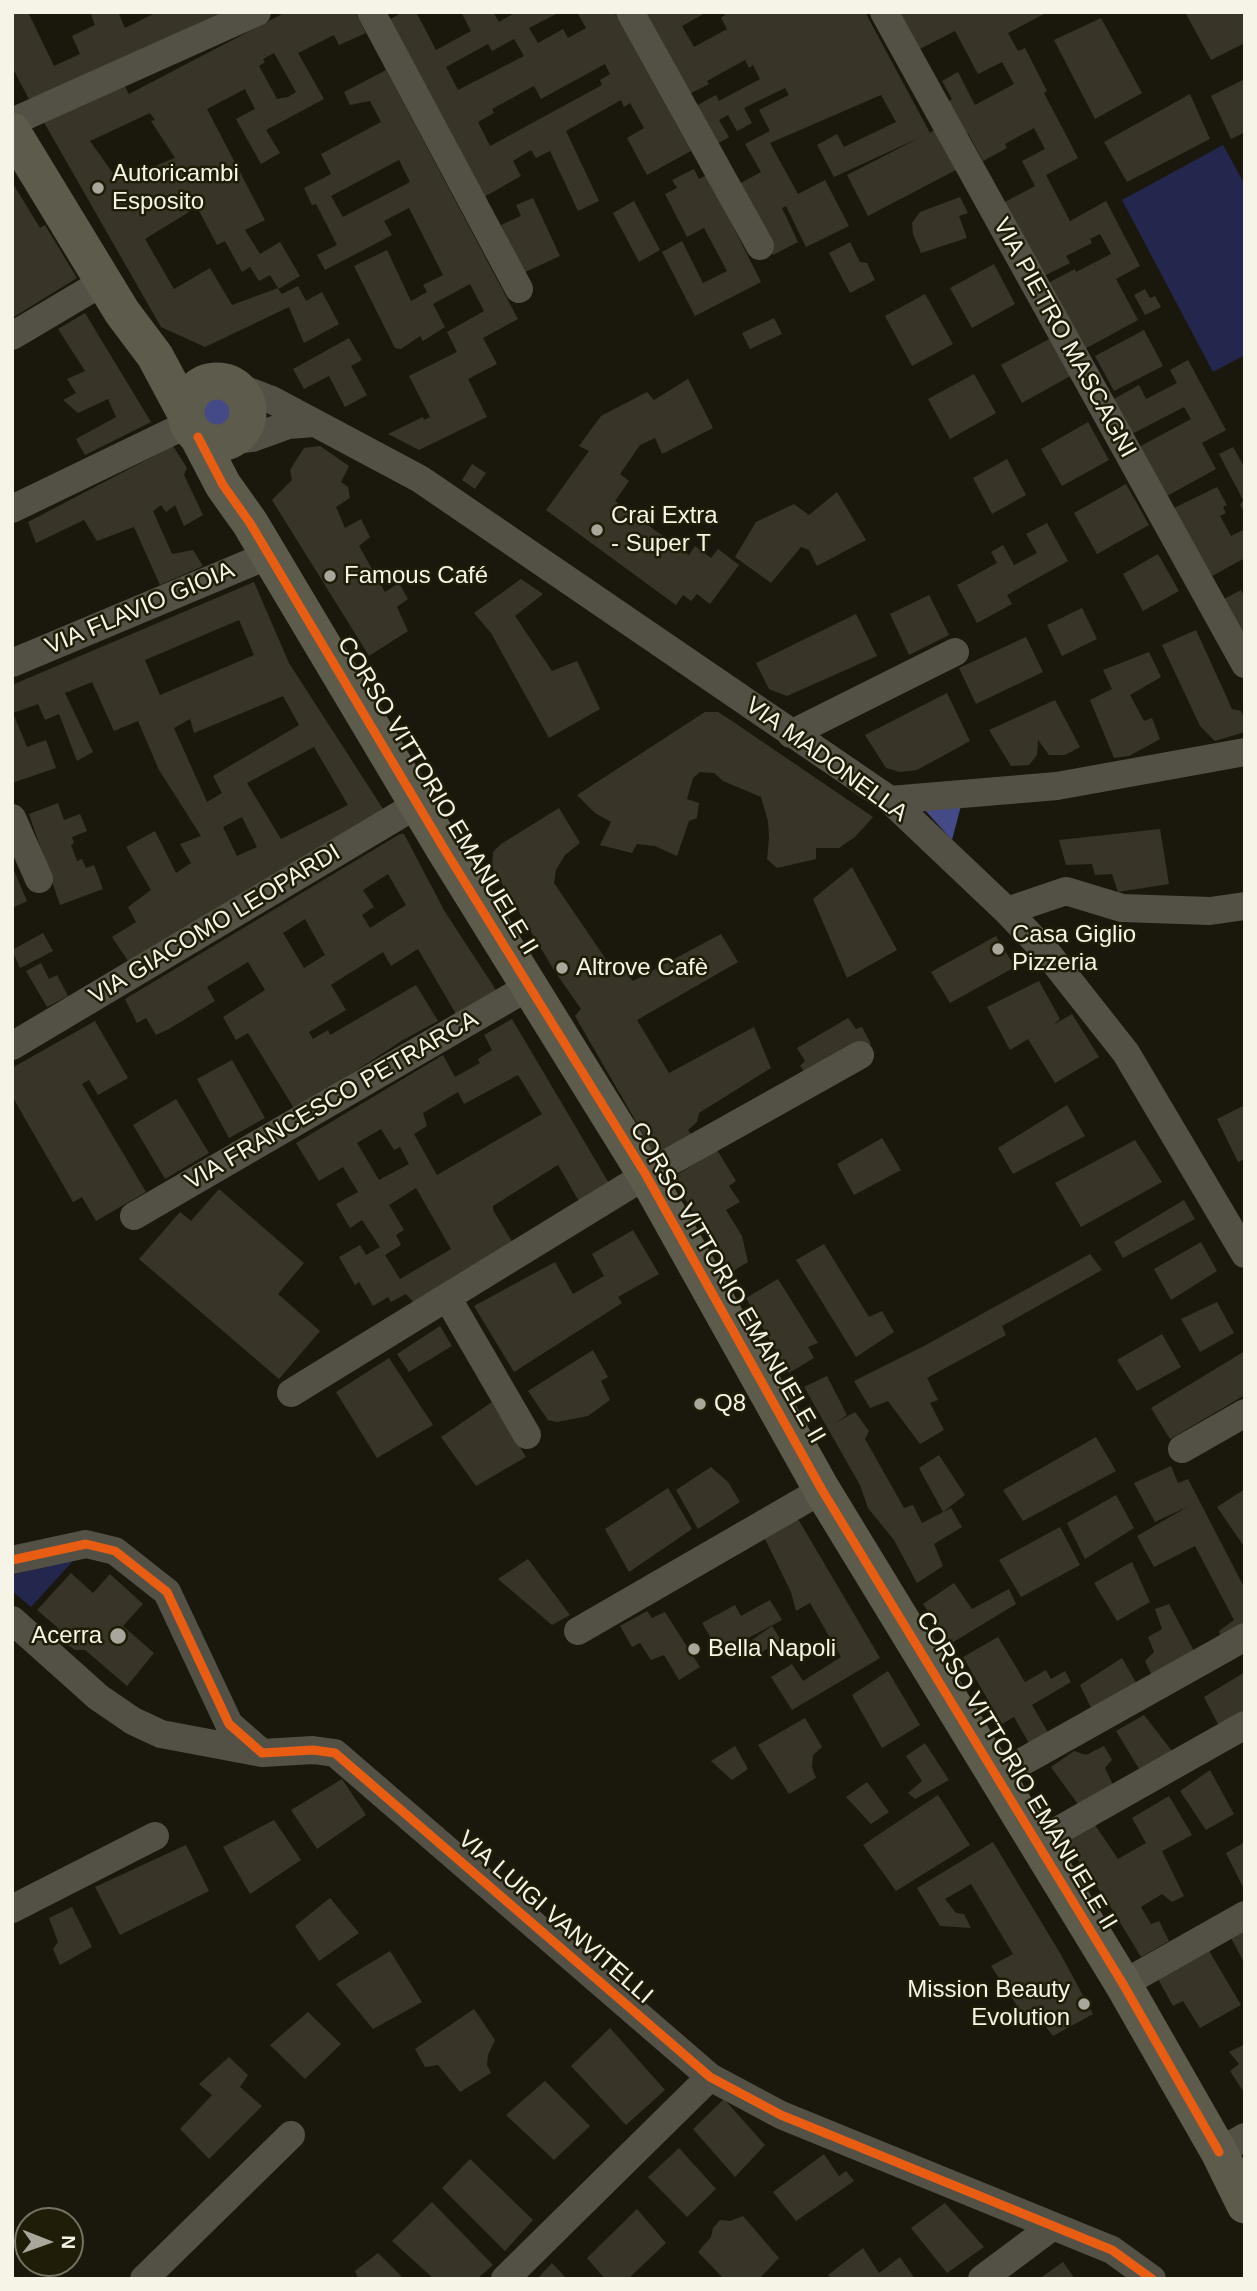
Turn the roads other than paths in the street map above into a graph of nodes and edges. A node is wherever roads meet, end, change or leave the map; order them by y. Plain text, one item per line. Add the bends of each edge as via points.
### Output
1 (257, 12) edge
2 (371, 12) edge
3 (630, 12) edge
4 (884, 12) edge
5 (12, 122) edge
6 (12, 131) edge
7 (760, 246) dead end
8 (103, 282) junction
9 (519, 289) dead end
10 (12, 336) edge
11 (143, 338) junction
12 (219, 418) junction
13 (314, 423) junction
14 (12, 509) edge
15 (269, 555) junction
16 (955, 652) dead end
17 (12, 663) edge
18 (1245, 664) edge
19 (791, 734) junction
20 (1245, 752) edge
21 (890, 800) junction
22 (418, 804) junction
23 (12, 818) edge
24 (39, 879) dead end
25 (1245, 906) edge
26 (1007, 911) junction
27 (530, 986) junction
28 (12, 1045) edge
29 (860, 1055) dead end
30 (646, 1175) junction
31 (134, 1216) dead end
32 (1245, 1254) edge
33 (447, 1297) junction
34 (291, 1393) dead end
35 (1245, 1413) edge
36 (527, 1435) dead end
37 (1182, 1449) dead end
38 (822, 1490) junction
39 (12, 1560) edge
40 (12, 1620) edge
41 (578, 1630) dead end
42 (1245, 1637) edge
43 (1245, 1725) edge
44 (262, 1753) junction
45 (997, 1776) junction
46 (155, 1836) dead end
47 (1035, 1843) junction
48 (12, 1909) edge
49 (1245, 1915) edge
50 (1123, 1984) junction
51 (710, 2077) junction
52 (291, 2135) dead end
53 (1232, 2145) edge
54 (1245, 2205) edge
55 (1054, 2226) junction
56 (144, 2279) edge
57 (505, 2279) edge
58 (982, 2279) edge
59 (1152, 2279) edge

1 - 5 street
2 - 9 street
3 - 7 street
4 - 18 street, VIA PIETRO MASCAGNI
6 - 8 main road
8 - 10 street
8 - 11 main road
11 - 12 main road via 163,370
11 - 12 main road via 184,363
12 - 13 street
12 - 13 street, VIA MADONELLA via 272,400
12 - 14 street
12 - 15 main road, CORSO VITTORIO EMANUELE II via 238,494
13 - 19 street, VIA MADONELLA via 420,479
15 - 17 street, VIA FLAVIO GIOIA
15 - 22 main road, CORSO VITTORIO EMANUELE II
16 - 19 street
19 - 21 street, VIA MADONELLA
20 - 21 street via 1057,786
21 - 26 street, VIA MADONELLA
22 - 27 main road, CORSO VITTORIO EMANUELE II
22 - 28 street, VIA GIACOMO LEOPARDI
23 - 24 street
25 - 26 street via 1210,911 1122,908 1066,891
26 - 32 street, VIA MADONELLA via 1048,954 1126,1053
27 - 30 main road, CORSO VITTORIO EMANUELE II
27 - 31 street, VIA FRANCESCO PETRARCA
29 - 30 street
30 - 33 street
30 - 38 main road, CORSO VITTORIO EMANUELE II
33 - 34 street
33 - 36 street
35 - 37 street
38 - 41 street
38 - 45 main road, CORSO VITTORIO EMANUELE II
39 - 44 street via 86,1544 114,1551 167,1592 229,1724
40 - 44 street, VIA LUIGI VANVITELLI via 97,1697 133,1721 161,1734
42 - 45 street
43 - 47 street
44 - 51 street, VIA LUIGI VANVITELLI via 313,1750 335,1754
45 - 47 main road, CORSO VITTORIO EMANUELE II
46 - 48 street
47 - 50 main road, CORSO VITTORIO EMANUELE II
49 - 50 street
50 - 53 main road, CORSO VITTORIO EMANUELE II
51 - 55 street, VIA LUIGI VANVITELLI via 781,2115
51 - 57 street
52 - 56 street
53 - 54 main road, CORSO VITTORIO EMANUELE II
55 - 58 street
55 - 59 street, VIA LUIGI VANVITELLI via 1112,2250

